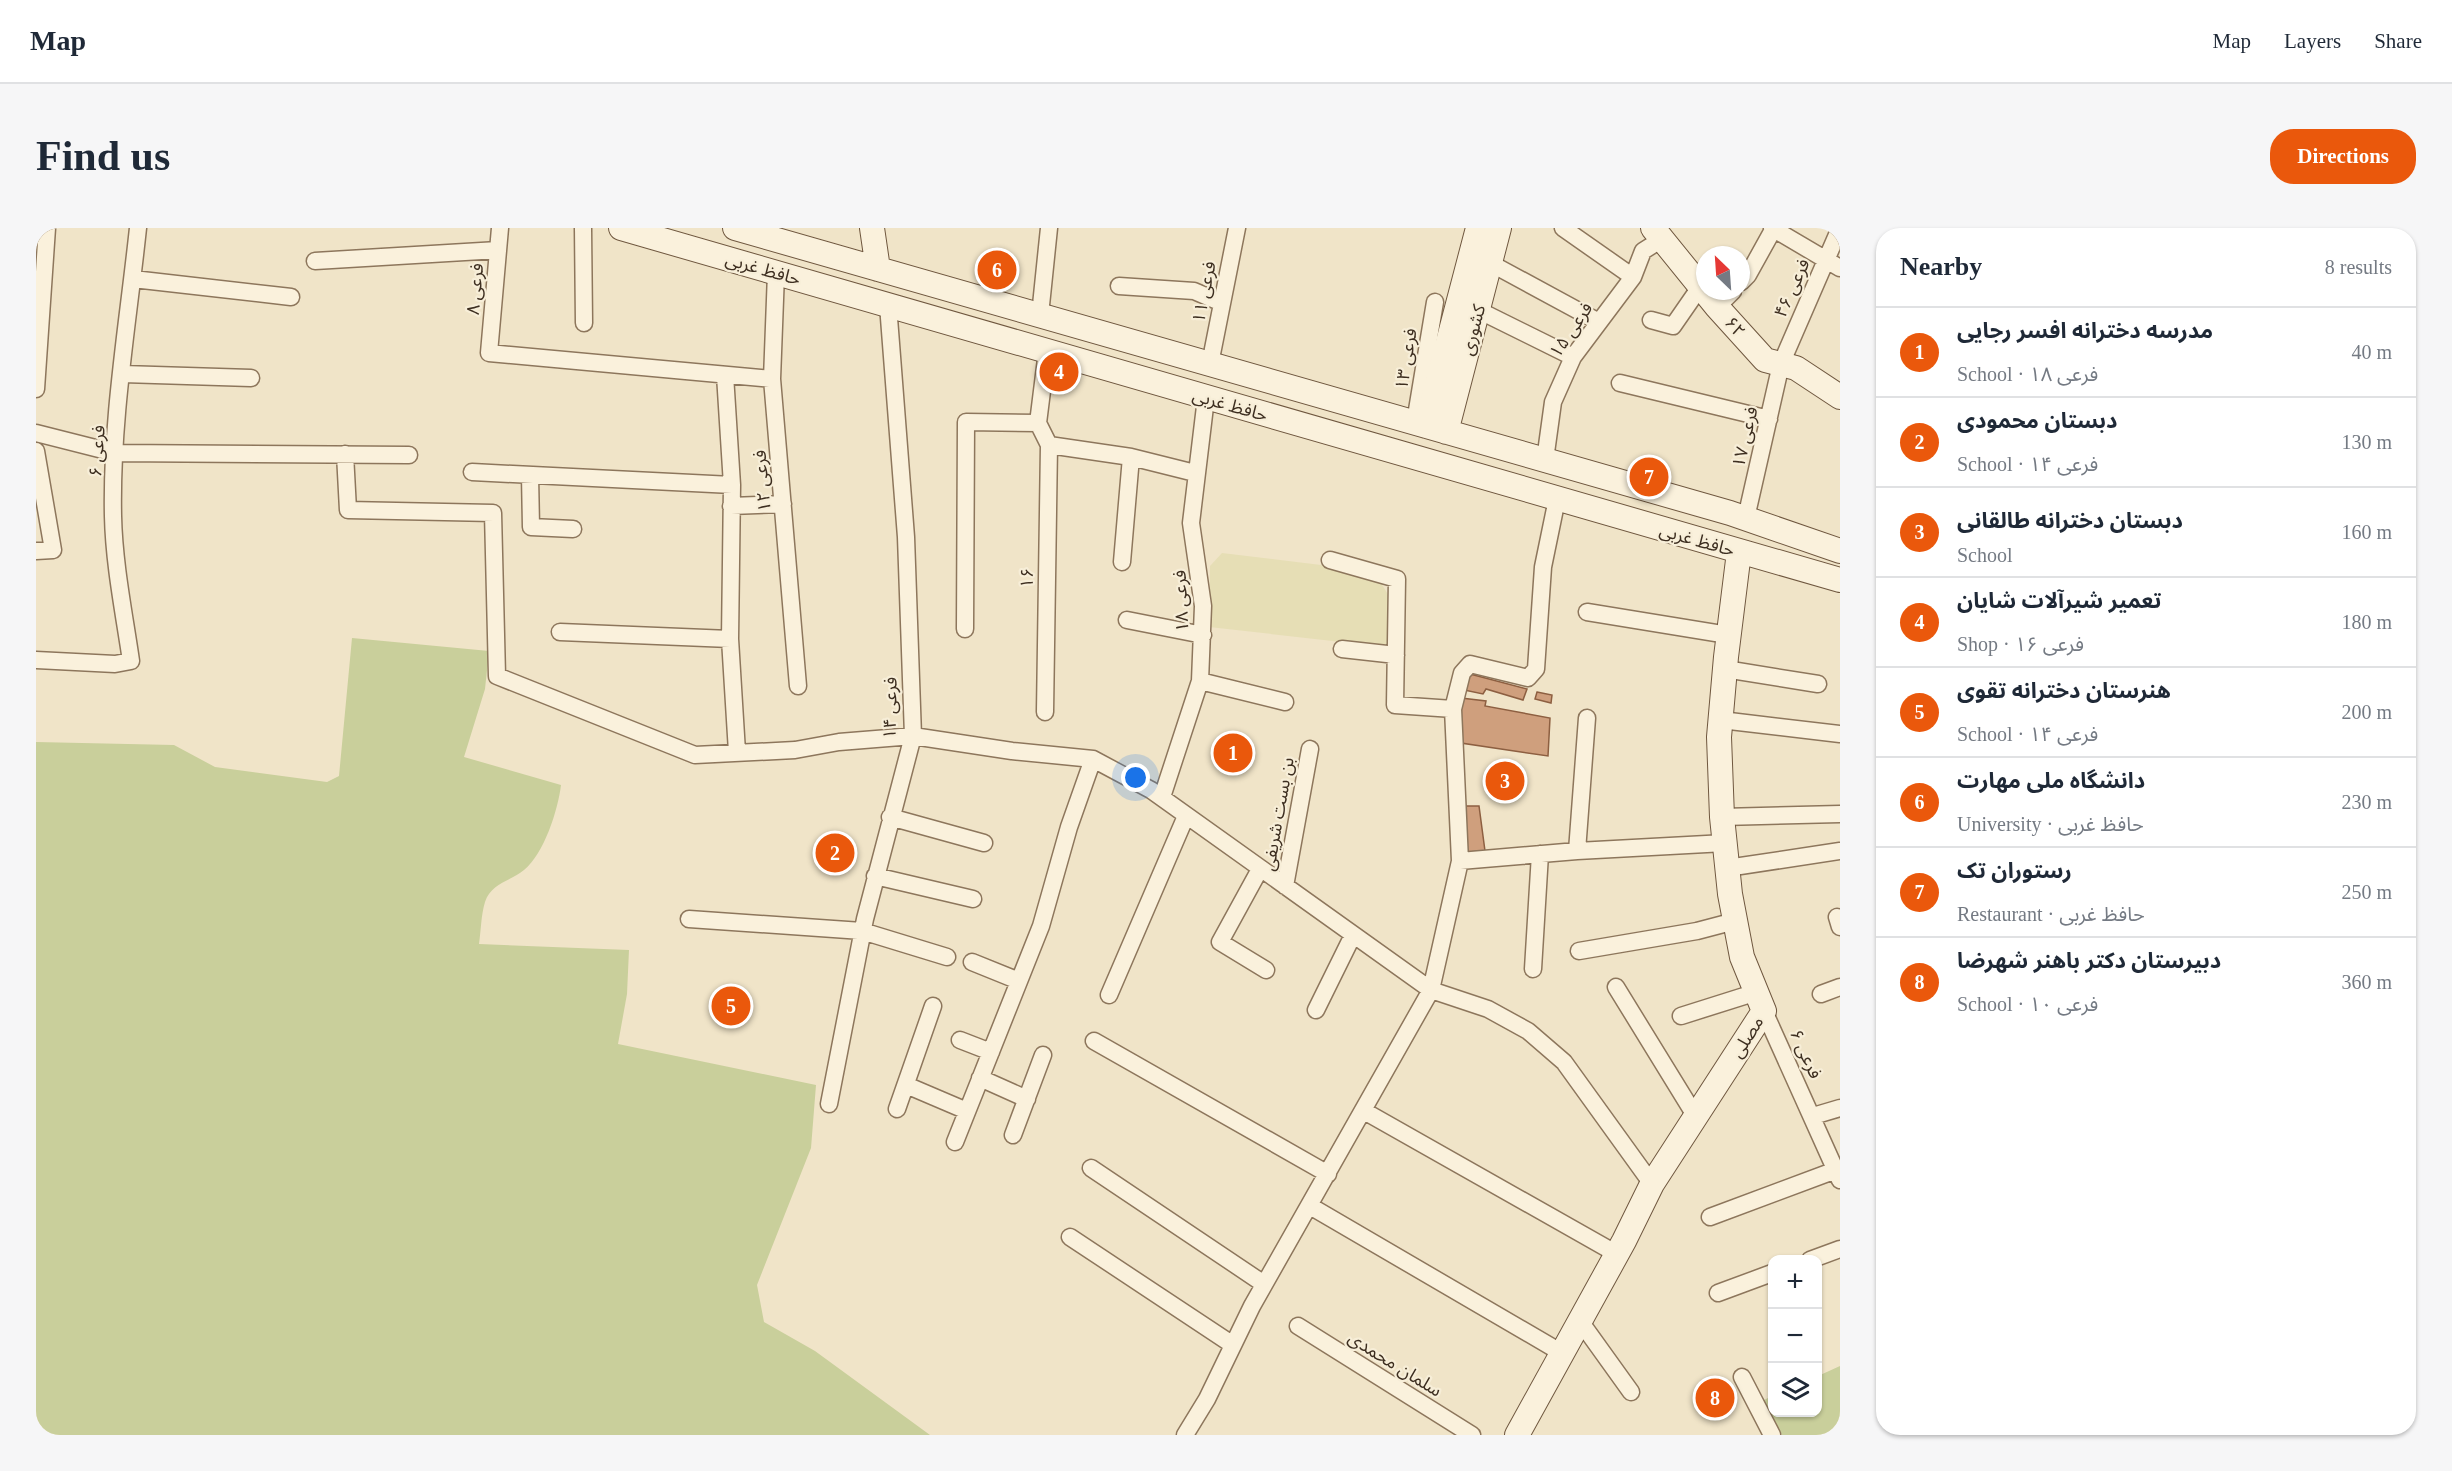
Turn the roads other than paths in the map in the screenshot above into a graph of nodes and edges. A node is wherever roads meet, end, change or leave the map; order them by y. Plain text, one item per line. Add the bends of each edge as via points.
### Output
1 (47, 228) edge
2 (138, 228) edge
3 (500, 228) edge
4 (583, 228) edge
5 (621, 228) edge
6 (735, 228) edge
7 (872, 228) edge
8 (1049, 228) edge
9 (1237, 228) edge
10 (1478, 228) edge
11 (1499, 228) edge
12 (1563, 228) edge
13 (1774, 228) edge
14 (1840, 228) edge
15 (647, 232) edge
16 (1658, 234) edge
17 (498, 249) junction
18 (315, 261) dead end
19 (40, 263) edge
20 (1490, 263) junction
21 (1833, 265) edge
22 (878, 269) junction
23 (1750, 271) edge
24 (776, 273) junction
25 (1633, 277) junction
26 (133, 279) junction
27 (1696, 281) edge
28 (1119, 285) dead end
29 (1696, 292) edge
30 (291, 297) dead end
31 (1726, 300) edge
32 (1435, 302) dead end
33 (1222, 303) junction
34 (888, 305) junction
35 (1478, 310) junction
36 (1040, 315) junction
37 (1651, 320) dead end
38 (1599, 322) junction
39 (584, 323) dead end
40 (1047, 351) junction
41 (37, 353) edge
42 (1573, 357) junction
43 (1210, 364) junction
44 (1781, 364) junction
45 (123, 374) junction
46 (725, 375) junction
47 (251, 378) dead end
48 (772, 379) junction
49 (1620, 382) dead end
50 (36, 389) edge
51 (1840, 397) edge
52 (1206, 398) junction
53 (1352, 404) junction
54 (1769, 419) junction
55 (1421, 424) junction
56 (36, 434) edge
57 (1043, 434) junction
58 (1342, 437) junction
59 (1384, 449) junction
60 (36, 451) edge
61 (115, 453) junction
62 (345, 454) junction
63 (409, 455) dead end
64 (1131, 457) junction
65 (1545, 460) junction
66 (471, 472) dead end
67 (1195, 473) junction
68 (530, 475) junction
69 (732, 485) junction
70 (1557, 499) junction
71 (783, 504) junction
72 (731, 506) junction
73 (1746, 518) junction
74 (573, 529) dead end
75 (36, 551) edge
76 (1840, 551) edge
77 (1739, 552) junction
78 (1329, 560) dead end
79 (1122, 562) dead end
80 (1840, 580) edge
81 (1587, 612) dead end
82 (1127, 620) dead end
83 (965, 629) dead end
84 (560, 632) dead end
85 (1728, 634) junction
86 (1203, 635) junction
87 (730, 639) junction
88 (1342, 649) dead end
89 (1396, 654) junction
90 (36, 660) edge
91 (1725, 669) junction
92 (1200, 681) junction
93 (1818, 684) dead end
94 (798, 686) dead end
95 (1285, 702) dead end
96 (1453, 709) junction
97 (1045, 712) dead end
98 (1587, 718) dead end
99 (1721, 720) junction
100 (1840, 734) edge
101 (913, 736) junction
102 (1310, 749) dead end
103 (737, 752) junction
104 (1093, 759) junction
105 (1162, 797) junction
106 (1840, 814) edge
107 (1185, 816) junction
108 (890, 817) junction
109 (1722, 817) junction
110 (984, 843) dead end
111 (1725, 843) junction
112 (1577, 851) junction
113 (1840, 851) edge
114 (1540, 854) junction
115 (1460, 861) junction
116 (1260, 868) junction
117 (1727, 868) junction
118 (876, 876) junction
119 (1285, 886) junction
120 (973, 899) dead end
121 (689, 919) dead end
122 (1735, 921) junction
123 (862, 931) junction
124 (1353, 935) junction
125 (1579, 951) dead end
126 (946, 957) dead end
127 (972, 962) dead end
128 (1533, 969) dead end
129 (1266, 970) dead end
130 (1019, 981) junction
131 (1616, 987) dead end
132 (1840, 987) edge
133 (1431, 990) junction
134 (1109, 994) dead end
135 (1821, 994) dead end
136 (1761, 1002) junction
137 (933, 1006) dead end
138 (1316, 1011) dead end
139 (1681, 1016) dead end
140 (960, 1040) dead end
141 (1094, 1041) dead end
142 (991, 1052) junction
143 (1043, 1055) dead end
144 (980, 1078) junction
145 (906, 1085) junction
146 (1027, 1099) junction
147 (829, 1104) dead end
148 (1840, 1108) edge
149 (897, 1109) dead end
150 (967, 1111) junction
151 (1364, 1111) junction
152 (1813, 1116) junction
153 (1696, 1117) junction
154 (1013, 1135) dead end
155 (955, 1142) dead end
156 (1090, 1168) dead end
157 (1328, 1174) junction
158 (1838, 1175) edge
159 (1652, 1184) junction
160 (1310, 1206) junction
161 (1710, 1217) dead end
162 (1070, 1237) dead end
163 (1840, 1249) edge
164 (1617, 1254) junction
165 (1822, 1256) edge
166 (1768, 1275) edge
167 (1264, 1284) junction
168 (1718, 1293) dead end
169 (1580, 1321) junction
170 (1298, 1326) dead end
171 (1233, 1344) junction
172 (1562, 1353) junction
173 (1742, 1377) dead end
174 (1632, 1392) dead end
175 (1185, 1435) edge
176 (1472, 1435) edge
177 (1516, 1435) edge
178 (1772, 1435) edge

1 - 19 street
2 - 26 street, فرعی ۶
3 - 17 street, فرعی ۸
4 - 39 street
5 - 15 main road, حافظ غربی
6 - 22 main road, حافظ غربی
7 - 22 main road
8 - 36 street
9 - 33 street, فرعی ۱۱
10 - 55 main road, کشوری
11 - 20 main road, کشوری
12 - 25 street
13 - 21 street
13 - 23 street
14 - 21 street, فرعی ۴۶
15 - 24 main road, حافظ غربی
16 - 25 street, فرعی ۱۵ via 1643,251
16 - 27 main road, ۶۲
17 - 18 street
17 - 46 street, فرعی ۸ via 489,353
19 - 41 street
20 - 35 main road, کشوری
20 - 38 street
21 - 44 street, فرعی ۴۶
22 - 36 main road, حافظ غربی
24 - 34 main road, حافظ غربی
24 - 48 street, فرعی ۱۲
25 - 38 street, فرعی ۱۵
26 - 30 street
26 - 45 street, فرعی ۶
28 - 33 street via 1194,291
29 - 37 street via 1674,326
31 - 44 main road, ۶۲ via 1765,360
32 - 55 street, فرعی ۱۳
33 - 43 street, فرعی ۱۱
34 - 40 main road, حافظ غربی
34 - 101 street, فرعی ۱۴ via 906,537
35 - 42 street
35 - 55 main road, کشوری
36 - 43 main road, حافظ غربی
38 - 42 street, فرعی ۱۵
40 - 52 main road, حافظ غربی
40 - 57 street, ۱۶
41 - 50 street
42 - 65 street, فرعی ۱۵ via 1553,402
43 - 53 main road, حافظ غربی
44 - 51 main road, ۶۲ via 1796,368
44 - 54 street, فرعی ۱۷
45 - 47 street
45 - 61 street, فرعی ۶
46 - 48 street
46 - 69 street
48 - 71 street, فرعی ۱۲
49 - 54 street
52 - 58 main road, حافظ غربی
52 - 67 street, فرعی ۱۸
53 - 55 main road, حافظ غربی
53 - 58 main road via 1354,427
54 - 73 street, فرعی ۱۷
55 - 59 main road via 1387,423 1381,431
55 - 65 main road, حافظ غربی
56 - 61 street
57 - 64 street
57 - 83 street via 966,422
57 - 97 street, ۱۶
58 - 59 main road, حافظ غربی
59 - 70 main road, حافظ غربی
60 - 75 street via 52,550
61 - 62 street
61 - 90 street, فرعی ۶ via 113,516 117,570 131,661 115,664
62 - 63 street
62 - 103 street via 348,510 493,513 497,676 695,755
64 - 67 street
64 - 79 street
65 - 73 main road, حافظ غربی
66 - 68 street
67 - 86 street, فرعی ۱۸ via 1191,523 1199,568
68 - 69 street
68 - 74 street via 531,527
69 - 72 street
70 - 77 main road, حافظ غربی
70 - 96 street via 1543,567 1536,669 1528,678 1470,664 1462,673
71 - 72 street
71 - 94 street, فرعی ۱۲
72 - 87 street
73 - 76 main road, حافظ غربی
77 - 80 main road, حافظ غربی
77 - 85 main road, مصلی
78 - 89 street via 1397,579
81 - 85 street
82 - 86 street
84 - 87 street
85 - 91 main road, مصلی
86 - 92 street, فرعی ۱۸
87 - 103 street
88 - 89 street
89 - 96 street via 1395,705
91 - 93 street
91 - 99 main road, مصلی
92 - 95 street
92 - 105 street, فرعی ۱۸
96 - 115 street
98 - 112 street
99 - 100 street
99 - 109 main road, مصلی
101 - 103 street via 795,750
101 - 104 street via 1012,752
101 - 108 street, فرعی ۱۴
102 - 119 street, بن بست شریفی
104 - 105 street
104 - 130 street via 1041,926
105 - 107 street
106 - 109 street
107 - 116 street
107 - 134 street
108 - 110 street
108 - 118 street, فرعی ۱۴
109 - 111 main road, مصلی
111 - 112 street
111 - 117 main road, مصلی
112 - 114 street
113 - 117 street
114 - 115 street
114 - 128 street
115 - 133 street
116 - 119 street
116 - 129 street via 1220,942
117 - 122 main road, مصلی
118 - 120 street
118 - 123 street, فرعی ۱۴
119 - 124 street
121 - 123 street
122 - 125 street
122 - 136 main road, مصلی via 1742,957
123 - 126 street
123 - 147 street, فرعی ۱۴
124 - 133 street
124 - 138 street
127 - 130 street
130 - 142 street
131 - 153 street
132 - 135 street
133 - 151 street
133 - 159 street via 1488,1009 1528,1030 1564,1062
136 - 139 street
136 - 152 street, فرعی ۶
136 - 153 main road, مصلی
137 - 145 street
140 - 142 street
141 - 157 street
142 - 144 street
143 - 146 street
144 - 146 street
144 - 150 street
145 - 149 street
145 - 150 street
146 - 154 street
148 - 152 street
150 - 155 street
151 - 157 street
151 - 164 street
152 - 158 street, فرعی ۶
153 - 159 main road, مصلی
156 - 167 street
157 - 160 street
158 - 161 street
159 - 164 main road, مصلی
160 - 167 street
160 - 172 street
162 - 171 street
163 - 165 street
164 - 169 main road, مصلی
166 - 168 street
167 - 171 street
169 - 172 main road, مصلی
169 - 174 street
170 - 176 street, سلمان محمدی
171 - 175 street
172 - 177 main road, مصلی
173 - 178 street

